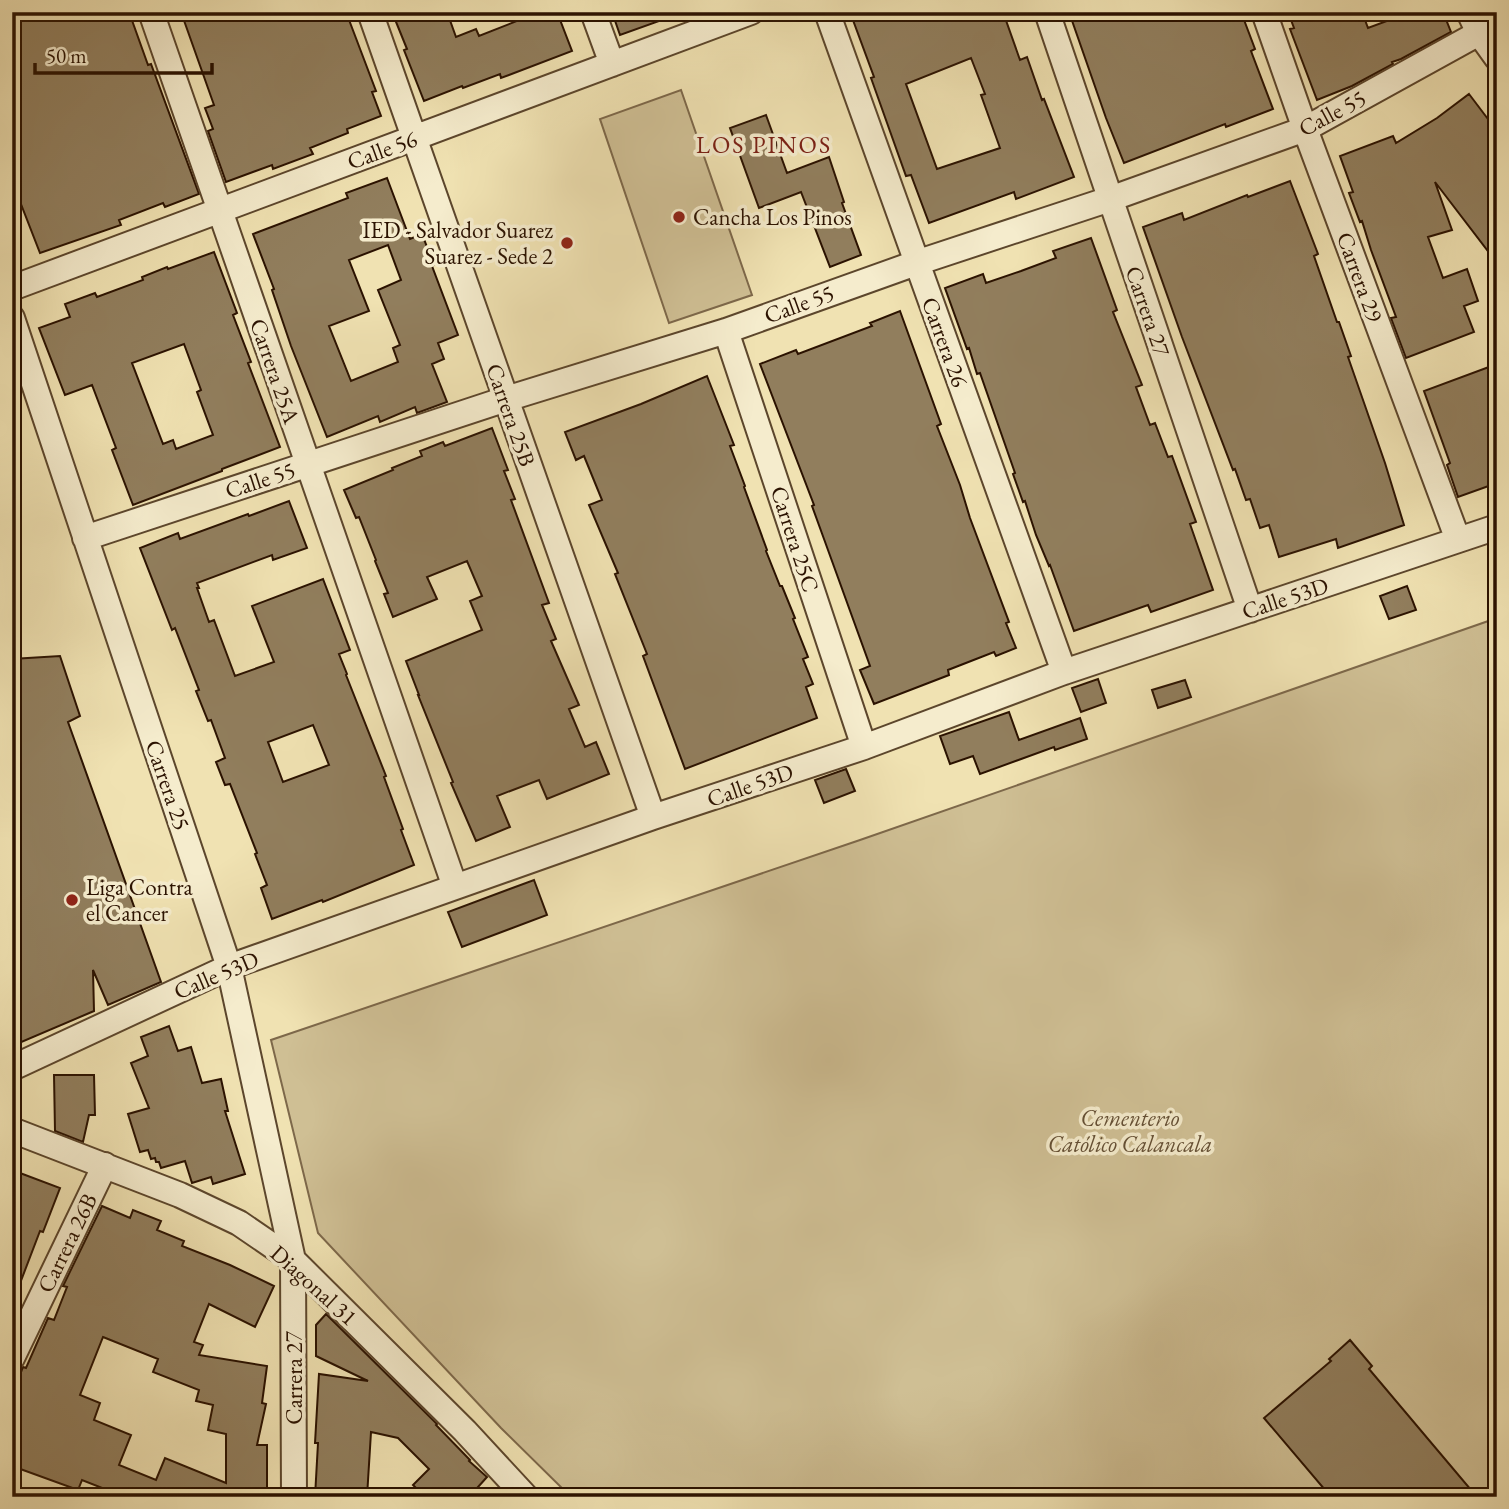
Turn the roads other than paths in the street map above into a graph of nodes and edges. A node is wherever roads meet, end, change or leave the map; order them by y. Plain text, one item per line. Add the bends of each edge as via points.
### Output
1 (151, 12) edge
2 (370, 12) edge
3 (593, 12) edge
4 (751, 12) edge
5 (827, 12) edge
6 (1047, 12) edge
7 (1264, 12) edge
8 (1482, 26) edge
9 (1497, 58) edge
10 (612, 64) junction
11 (1305, 129) junction
12 (414, 138) junction
13 (1110, 199) junction
14 (220, 210) junction
15 (916, 263) junction
16 (12, 289) edge
17 (12, 318) edge
18 (726, 331) junction
19 (506, 399) junction
20 (307, 464) junction
21 (1497, 527) edge
22 (85, 538) junction
23 (1458, 540) junction
24 (1250, 610) junction
25 (1064, 672) junction
26 (864, 747) junction
27 (653, 817) junction
28 (455, 887) junction
29 (229, 967) junction
30 (12, 1068) edge
31 (12, 1130) edge
32 (104, 1165) junction
33 (293, 1260) junction
34 (12, 1358) edge
35 (294, 1497) edge
36 (526, 1497) edge

1 - 14 street, Carrera 25A
2 - 12 street, Carrera 25B
3 - 10 street
4 - 10 street, Calle 56
5 - 15 street, Carrera 26
6 - 13 street, Carrera 27
7 - 11 street, Carrera 29
8 - 9 street
8 - 11 street, Calle 55
10 - 12 street, Calle 56
11 - 13 street, Calle 55
11 - 23 street, Carrera 29
12 - 14 street, Calle 56
12 - 19 street, Carrera 25B
13 - 15 street, Calle 55
13 - 24 street, Carrera 27
14 - 16 street, Calle 56
14 - 20 street, Carrera 25A
15 - 18 street, Calle 55
15 - 25 street, Carrera 26
17 - 22 street, Carrera 25
18 - 19 street, Calle 55
18 - 26 street, Carrera 25C
19 - 20 street, Calle 55
19 - 27 street, Carrera 25B
20 - 22 street, Calle 55
20 - 28 street, Carrera 25A
21 - 23 street, Calle 53D
22 - 29 street, Carrera 25
23 - 24 street, Calle 53D
24 - 25 street, Calle 53D
25 - 26 street, Calle 53D
26 - 27 street, Calle 53D
27 - 28 street, Calle 53D
28 - 29 street, Calle 53D
29 - 30 street, Calle 53D
29 - 33 street, Carrera 25
31 - 32 street, Diagonal 31
32 - 33 street, Diagonal 31 via 239,1223
32 - 34 street, Carrera 26B
33 - 35 street, Carrera 27
33 - 36 street, Diagonal 31

